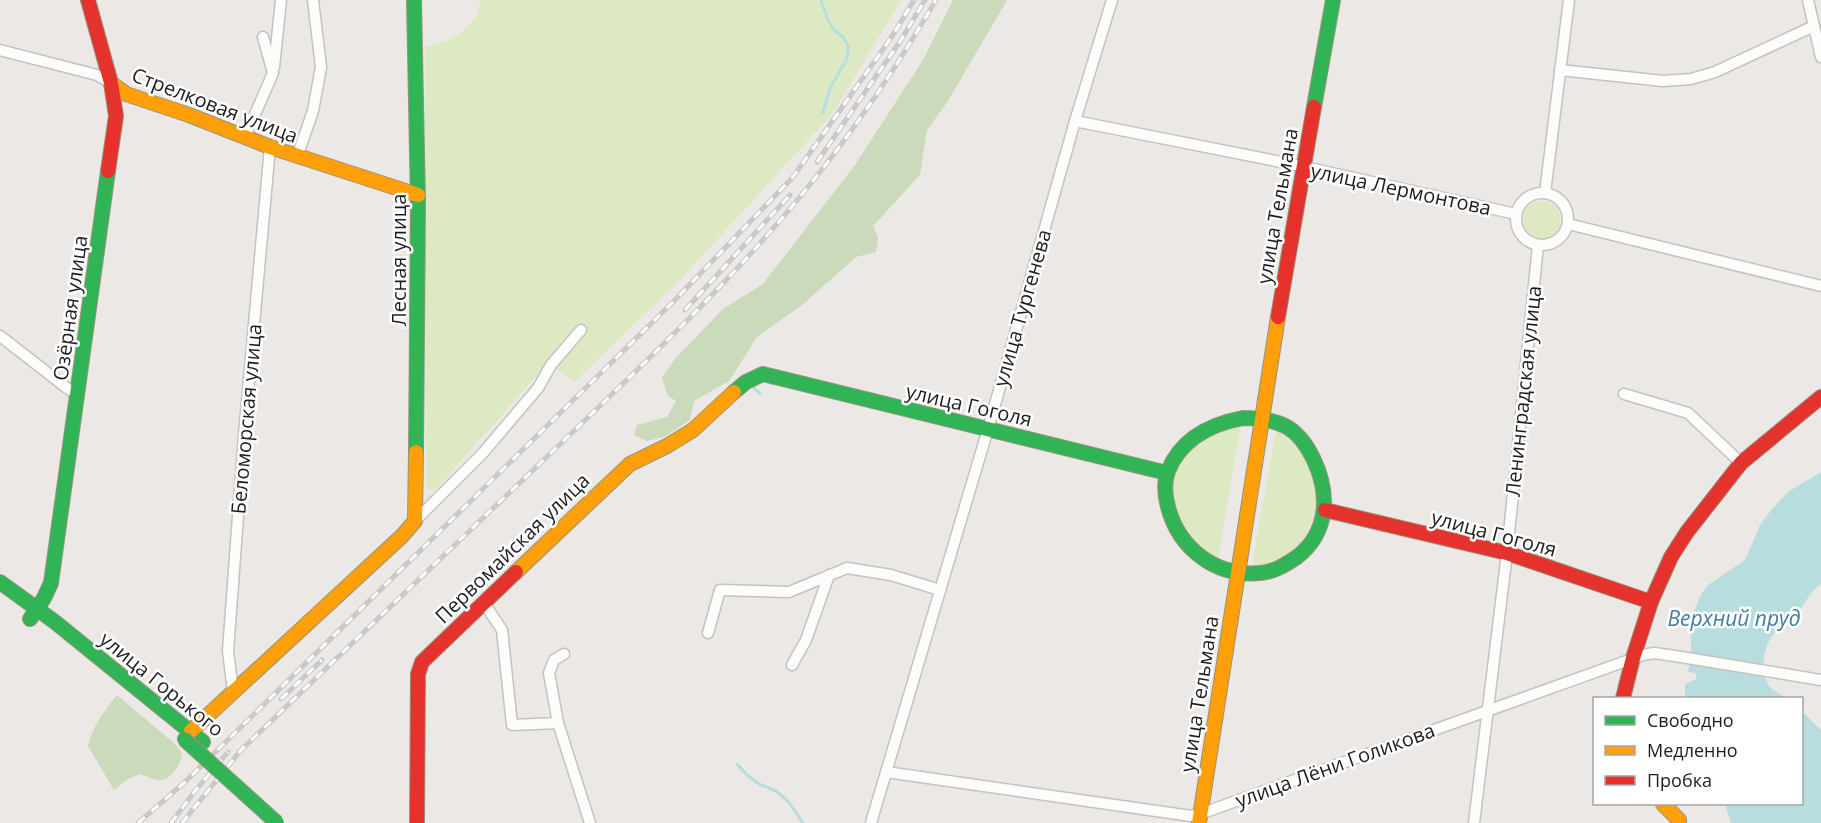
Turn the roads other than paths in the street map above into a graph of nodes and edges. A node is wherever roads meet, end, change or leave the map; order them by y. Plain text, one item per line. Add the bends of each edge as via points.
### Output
1 (88, 0) edge
2 (281, 0) edge
3 (313, 0) edge
4 (414, 0) edge
5 (1112, 0) edge
6 (1333, 0) edge
7 (1569, 0) edge
8 (1808, 0) edge
9 (1814, 26) junction
10 (263, 38) dead end
11 (0, 50) edge
12 (1821, 57) edge
13 (1560, 70) junction
14 (273, 73) junction
15 (111, 83) junction
16 (1075, 121) junction
17 (245, 137) junction
18 (270, 147) junction
19 (297, 157) junction
20 (1304, 167) junction
21 (1545, 193) junction
22 (418, 195) junction
23 (1516, 214) junction
24 (1568, 224) junction
25 (1538, 245) junction
26 (1821, 286) edge
27 (580, 330) dead end
28 (0, 336) edge
29 (763, 374) joint
30 (77, 394) junction
31 (1624, 394) dead end
32 (1821, 397) edge
33 (1262, 419) junction
34 (988, 429) junction
35 (1741, 463) junction
36 (1167, 473) junction
37 (1325, 510) junction
38 (415, 520) junction
39 (1507, 553) junction
40 (1239, 572) junction
41 (829, 575) junction
42 (0, 582) edge
43 (940, 590) junction
44 (0, 597) edge
45 (1651, 602) junction
46 (484, 603) junction
47 (34, 614) junction
48 (708, 633) dead end
49 (564, 654) dead end
50 (1633, 658) junction
51 (792, 665) dead end
52 (1821, 681) edge
53 (233, 691) junction
54 (1623, 697) edge
55 (1488, 710) junction
56 (558, 723) junction
57 (187, 735) junction
58 (886, 772) junction
59 (1664, 805) edge
60 (1200, 818) edge
61 (277, 823) edge
62 (294, 823) edge
63 (417, 823) edge
64 (590, 823) edge
65 (871, 823) edge
66 (1474, 823) edge
67 (1679, 823) edge

1 - 15 street, Озёрная улица
2 - 14 street
3 - 19 street via 321,67 313,111
4 - 22 street, Лесная улица
5 - 16 street, улица Тургенева
6 - 20 street, улица Тельмана
7 - 13 street
8 - 9 street
9 - 12 street
9 - 13 street via 1715,72 1691,79 1663,81
10 - 14 street
11 - 15 street, Стрелковая улица via 97,75
13 - 21 street
14 - 17 street
15 - 17 street, Стрелковая улица via 126,94
15 - 30 street, Озёрная улица via 116,116
16 - 20 street, улица Лермонтова
16 - 34 street, улица Тургенева
17 - 18 street, Стрелковая улица
18 - 19 street, Стрелковая улица
18 - 53 street, Беломорская улица via 228,651
19 - 22 street, Стрелковая улица
20 - 23 street, улица Лермонтова
20 - 33 street, улица Тельмана
21 - 23 street via 1522,201
21 - 24 street via 1564,204
22 - 38 street, Лесная улица
23 - 25 street via 1518,230
24 - 25 street via 1557,240
24 - 26 street
25 - 39 street, Ленинградская улица
27 - 38 street via 538,388 482,454
28 - 30 street
29 - 34 street, улица Гоголя
29 - 46 street, Первомайская улица via 747,382 693,430 630,464
30 - 47 street, Озёрная улица via 51,583
31 - 35 street via 1688,413
32 - 35 street
33 - 36 street via 1237,419 1203,431 1189,441
33 - 37 street via 1286,426 1302,440 1318,465 1326,495
33 - 40 street, улица Тельмана
34 - 36 street, улица Гоголя
34 - 43 street, улица Тургенева
35 - 45 street via 1687,532
36 - 40 street via 1167,502 1183,541 1213,565
37 - 39 street, улица Гоголя
37 - 40 street via 1318,535 1297,558 1265,573
38 - 53 street
39 - 45 street, улица Гоголя
39 - 55 street, Ленинградская улица
40 - 60 street, улица Тельмана
41 - 43 street via 847,568 891,575
41 - 48 street via 789,592 720,590
41 - 51 street via 806,640
42 - 47 street, улица Горького
43 - 58 street, улица Тургенева
44 - 47 street, улица Горького
45 - 50 street
46 - 56 street via 502,630 512,725
46 - 63 street, Первомайская улица via 431,652 418,674
47 - 57 street, улица Горького via 110,678
49 - 56 street via 555,660 549,673
50 - 52 street, улица Лёни Голикова via 1654,653
50 - 54 street
50 - 55 street, улица Лёни Голикова
53 - 57 street
55 - 60 street, улица Лёни Голикова
55 - 66 street, Ленинградская улица
56 - 64 street
57 - 61 street, улица Горького, bridge
57 - 62 street, улица Горького
58 - 60 street, улица Лёни Голикова
58 - 65 street, улица Тургенева
59 - 67 street

